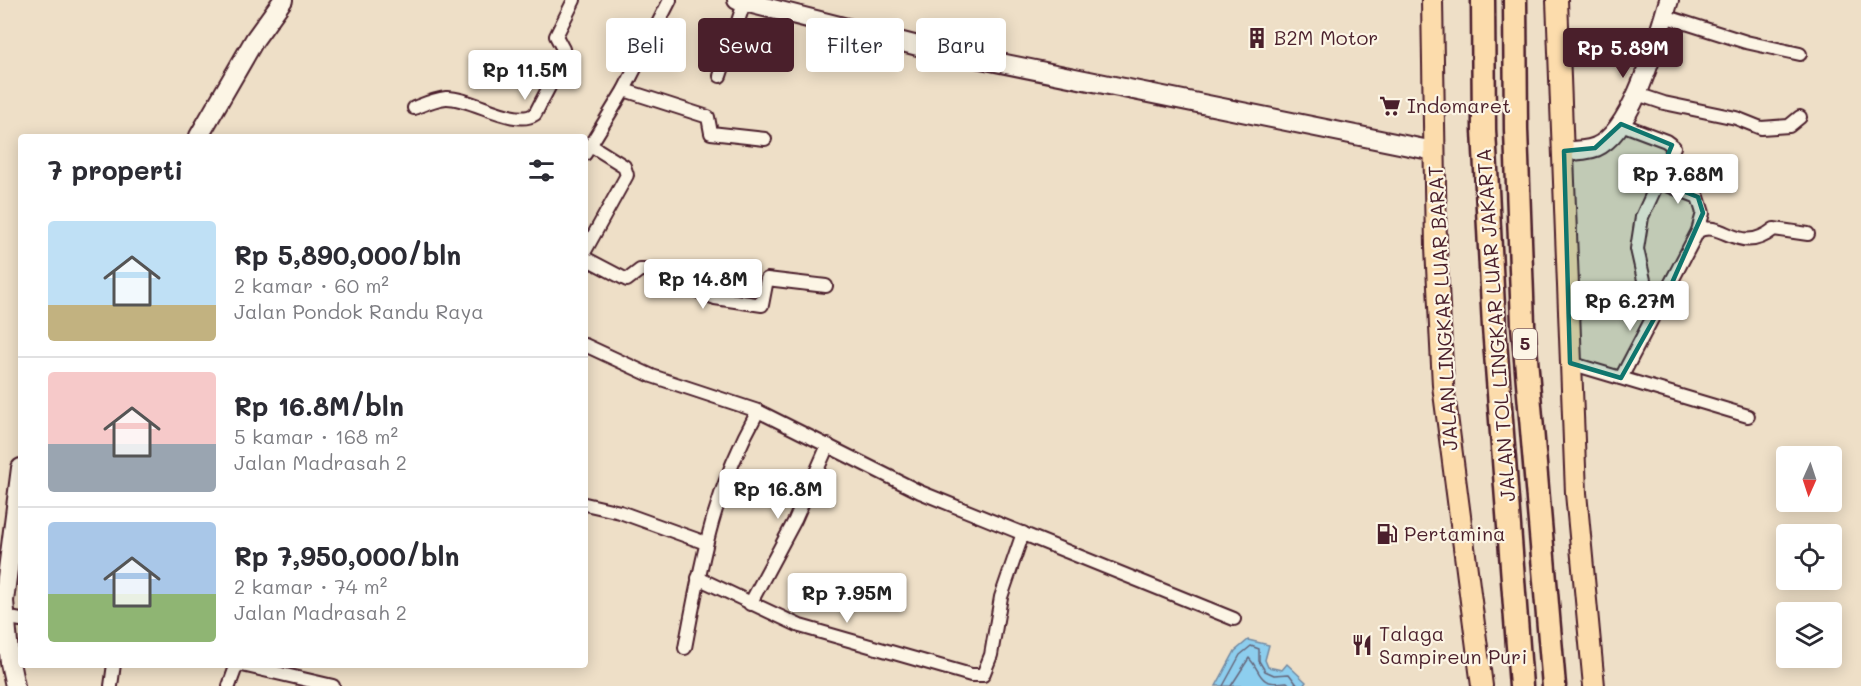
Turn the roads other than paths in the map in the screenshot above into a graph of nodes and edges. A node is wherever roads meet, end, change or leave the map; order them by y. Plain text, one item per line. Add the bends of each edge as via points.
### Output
1 (283, 0) edge
2 (574, 0) edge
3 (670, 0) edge
4 (1432, 0) edge
5 (1483, 0) edge
6 (1515, 0) edge
7 (1557, 0) edge
8 (741, 1) edge
9 (1666, 8) edge
10 (1800, 54) dead end
11 (720, 76) dead end
12 (624, 90) junction
13 (1637, 94) junction
14 (414, 108) dead end
15 (1800, 117) dead end
16 (1621, 124) junction
17 (200, 134) edge
18 (765, 139) dead end
19 (588, 150) edge
20 (1434, 151) junction
21 (1564, 151) junction
22 (1657, 181) junction
23 (1698, 231) junction
24 (1808, 234) dead end
25 (588, 246) edge
26 (588, 260) edge
27 (826, 286) dead end
28 (1664, 301) junction
29 (588, 346) edge
30 (1570, 363) junction
31 (1622, 378) junction
32 (758, 411) junction
33 (1748, 416) dead end
34 (828, 445) junction
35 (588, 505) edge
36 (18, 528) edge
37 (1023, 533) junction
38 (705, 543) junction
39 (698, 578) junction
40 (750, 604) junction
41 (13, 619) edge
42 (1234, 619) dead end
43 (685, 648) dead end
44 (5, 662) edge
45 (113, 668) edge
46 (236, 668) edge
47 (254, 668) edge
48 (15, 686) edge
49 (111, 686) edge
50 (229, 686) edge
51 (333, 686) edge
52 (1482, 686) edge
53 (1521, 686) edge
54 (1554, 686) edge
55 (1594, 686) edge

1 - 17 street via 255,39
2 - 14 street via 556,33 564,58 530,118 520,119 447,98
3 - 12 street
4 - 20 main road, JALAN LINGKAR LUAR BARAT
5 - 53 highway, JALAN TOL LINGKAR LUAR JAKARTA / 5 via 1484,130 1493,316
6 - 54 highway, JALAN TOL LINGKAR LUAR JAKARTA / 5 via 1523,324
7 - 21 main road
8 - 11 street
8 - 20 street via 933,50
9 - 10 street via 1746,42
9 - 13 street
12 - 18 street via 708,117 711,133
12 - 19 street
13 - 15 street via 1736,118 1761,128 1789,126
13 - 16 street
16 - 21 street via 1595,148
16 - 22 street via 1674,147
19 - 25 street via 624,166 627,175
20 - 52 main road, JALAN LINGKAR LUAR BARAT via 1443,385
21 - 30 main road
22 - 23 street via 1698,197 1703,213
22 - 28 street via 1641,217 1637,249 1646,289
23 - 24 street via 1707,228 1743,240 1761,240 1774,230
23 - 28 street
26 - 27 street via 627,280 645,270 716,298 762,305 766,279
28 - 31 street
29 - 32 street via 652,376
30 - 31 street
30 - 55 main road
31 - 33 street
32 - 34 street
32 - 38 street via 734,454
34 - 37 street via 920,492
34 - 40 street via 795,520
35 - 38 street via 620,512
36 - 41 street
37 - 40 street via 1001,597 991,655 983,675 971,675 800,626
37 - 42 street
38 - 39 street
39 - 40 street
39 - 43 street
41 - 44 street
44 - 48 street
45 - 49 street
46 - 50 street
47 - 51 street

